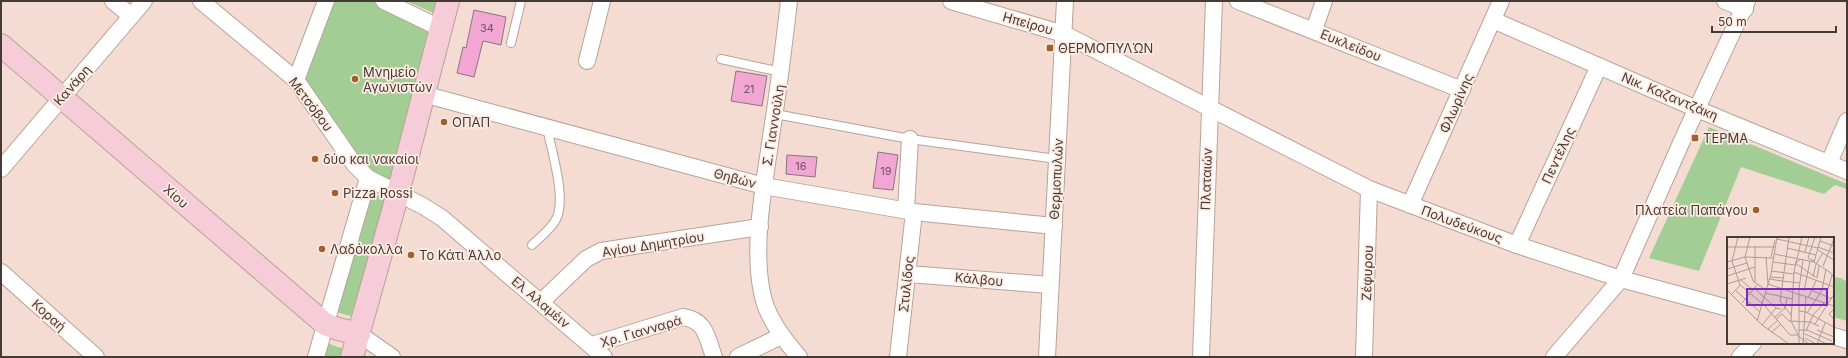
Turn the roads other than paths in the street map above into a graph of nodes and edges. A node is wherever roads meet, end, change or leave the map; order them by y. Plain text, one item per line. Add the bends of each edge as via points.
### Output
1 (113, 1) edge
2 (144, 1) edge
3 (201, 1) edge
4 (384, 1) edge
5 (448, 1) edge
6 (521, 1) edge
7 (602, 1) edge
8 (789, 1) edge
9 (951, 1) edge
10 (1065, 1) edge
11 (1214, 1) edge
12 (1238, 1) edge
13 (1324, 1) edge
14 (1501, 1) edge
15 (1725, 1) edge
16 (325, 2) edge
17 (1746, 5) edge
18 (131, 16) junction
19 (1493, 20) junction
20 (440, 28) junction
21 (1314, 30) junction
22 (1064, 34) junction
23 (511, 43) dead end
24 (1, 45) edge
25 (721, 59) dead end
26 (587, 61) dead end
27 (1599, 66) junction
28 (781, 72) junction
29 (296, 80) junction
30 (1462, 90) junction
31 (423, 94) junction
32 (61, 97) junction
33 (1209, 108) junction
34 (1697, 109) junction
35 (774, 114) junction
36 (1847, 121) edge
37 (547, 127) junction
38 (910, 139) junction
39 (1057, 159) junction
40 (1829, 163) junction
41 (1, 169) edge
42 (1847, 171) edge
43 (368, 178) junction
44 (764, 186) junction
45 (1369, 189) junction
46 (398, 193) junction
47 (1410, 205) junction
48 (910, 211) junction
49 (1054, 226) junction
50 (760, 227) junction
51 (532, 245) dead end
52 (1517, 245) junction
53 (1, 272) edge
54 (908, 274) junction
55 (1621, 279) junction
56 (1050, 285) junction
57 (541, 302) junction
58 (1727, 308) edge
59 (325, 324) junction
60 (359, 334) junction
61 (781, 336) junction
62 (1834, 336) edge
63 (1847, 340) edge
64 (1752, 344) edge
65 (592, 345) junction
66 (96, 357) edge
67 (316, 357) edge
68 (352, 357) edge
69 (392, 357) edge
70 (604, 357) edge
71 (714, 357) edge
72 (738, 357) edge
73 (799, 357) edge
74 (898, 357) edge
75 (1047, 357) edge
76 (1201, 357) edge
77 (1364, 357) edge
78 (1554, 357) edge
79 (1740, 357) edge

1 - 18 street
2 - 18 street, Κανάρη
3 - 29 street, Μετσόβου
4 - 20 street
5 - 20 street
6 - 23 lane
7 - 26 street
8 - 28 street, Σ. Γιαννούλη
9 - 22 street, Ηπείρου
10 - 22 street, Θερμοπυλών
11 - 33 street, Πλαταιών
12 - 21 street, Ευκλείδου
13 - 21 street
14 - 19 street, Φλωρίνης
15 - 17 street
16 - 29 street
17 - 34 street
18 - 32 street, Κανάρη
19 - 27 street, Νικ. Καζαντζάκη
19 - 30 street, Φλωρίνης
20 - 31 street
21 - 30 street, Ευκλείδου
22 - 33 street, Ηπείρου
22 - 39 street, Θερμοπυλών
24 - 32 street, Χίου
25 - 28 lane
27 - 34 street, Νικ. Καζαντζάκη
27 - 52 street, Πεντέλης
28 - 35 street, Σ. Γιαννούλη
29 - 43 street, Μετσόβου via 354,164
30 - 47 street, Φλωρίνης
31 - 37 street, Θηβών
31 - 46 street
32 - 41 street, Κανάρη
32 - 59 street, Χίου
33 - 45 street, Πολυδεύκους
33 - 76 street, Πλαταιών
34 - 40 street, Νικ. Καζαντζάκη
34 - 55 street
35 - 38 lane
35 - 44 street, Σ. Γιαννούλη
36 - 40 street
37 - 44 street, Θηβών
37 - 51 lane via 561,207 556,221
38 - 39 lane
38 - 48 street, Στυλίδος
39 - 49 street, Θερμοπυλών
40 - 42 street, Νικ. Καζαντζάκη
43 - 46 street, Μετσόβου
43 - 59 street
44 - 48 street, Θηβών
44 - 50 street, Σ. Γιαννούλη
45 - 47 street, Πολυδεύκους
45 - 77 street, Ζέφυρου
46 - 57 street, Ελ Αλαμέιν via 442,218
46 - 60 street
47 - 52 street, Πολυδεύκους
48 - 49 street, Θηβών
48 - 54 street, Στυλίδος
49 - 56 street, Θερμοπυλών
50 - 57 street, Αγίου Δημητρίου via 601,251 586,259
50 - 61 street, Σ. Γιαννούλη via 758,272 764,302
52 - 55 street, Πολυδεύκους
53 - 66 street, Κοραή
54 - 56 street, Κάλβου
54 - 74 street, Στυλίδος
55 - 58 street, Πολυδεύκους
55 - 78 street
56 - 75 street, Θερμοπυλών
57 - 65 street, Ελ Αλαμέιν
59 - 60 street, Χίου
59 - 67 street
60 - 68 street
60 - 69 street
61 - 72 street
61 - 73 street, Σ. Γιαννούλη
62 - 63 street
64 - 79 street
65 - 70 street, Ελ Αλαμέιν
65 - 71 street, Χρ. Γιανναρά via 683,317 693,319 702,326

